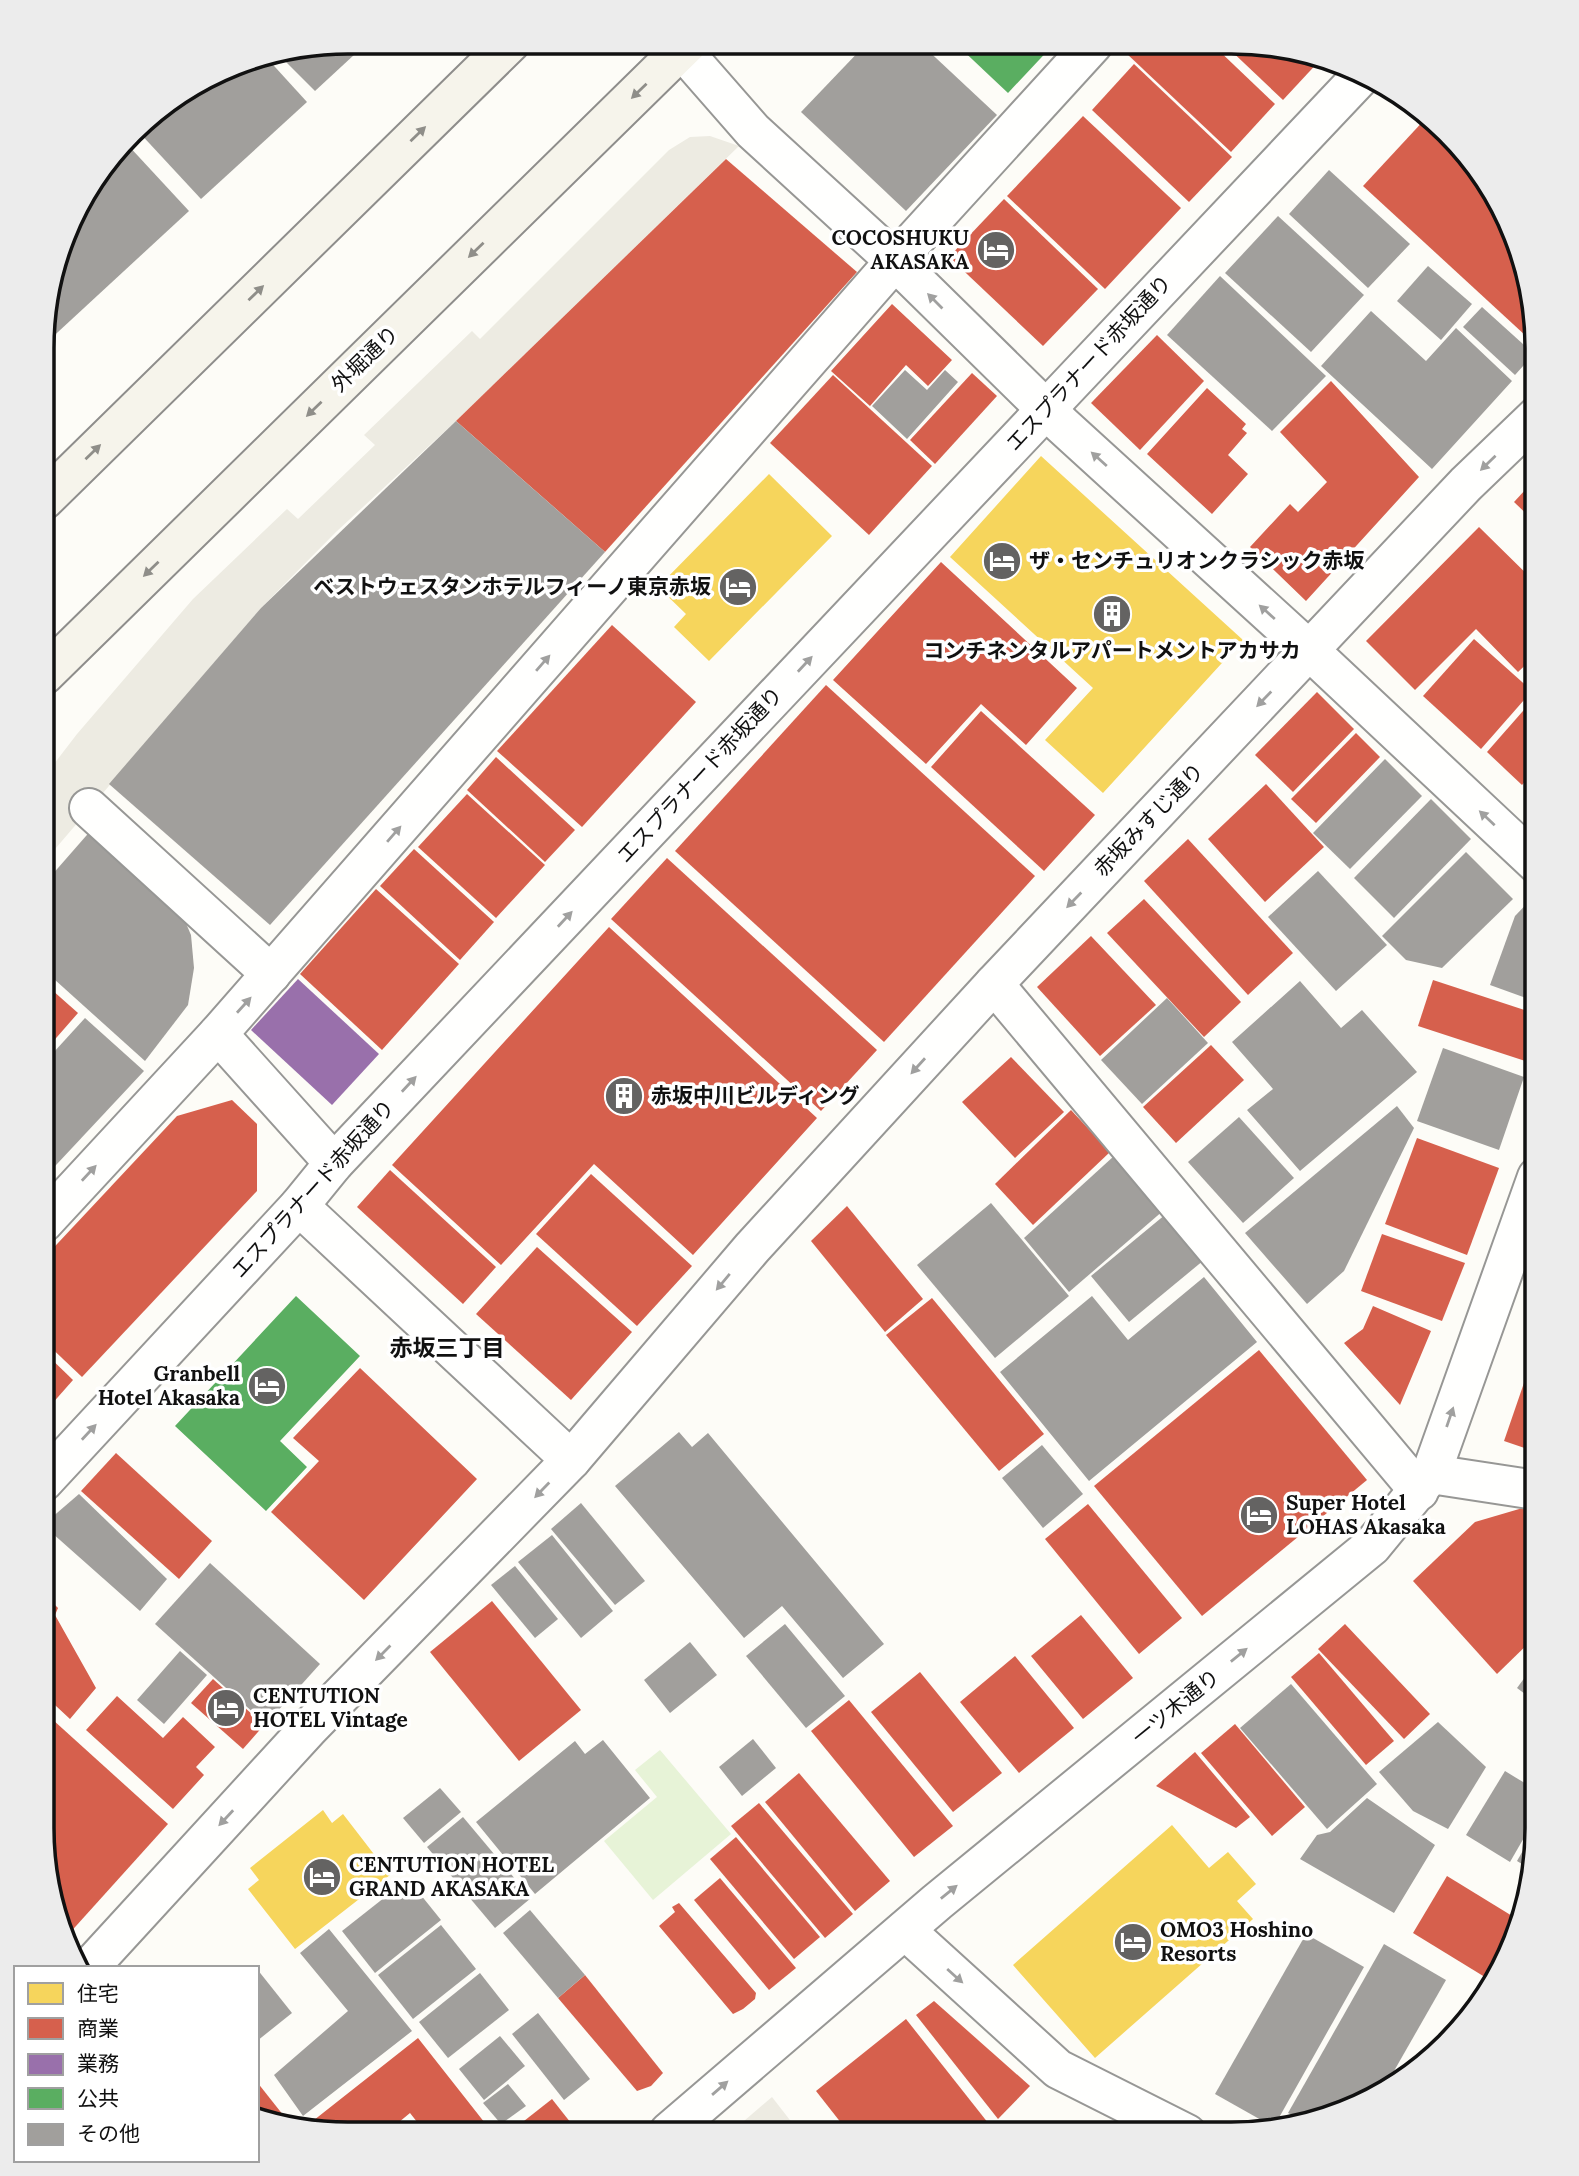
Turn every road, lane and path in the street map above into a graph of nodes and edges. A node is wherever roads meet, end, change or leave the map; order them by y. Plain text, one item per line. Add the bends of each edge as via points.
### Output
1 (500, 54) edge
2 (673, 54) edge
3 (689, 54) edge
4 (1084, 54) edge
5 (1355, 82) edge
6 (895, 261) junction
7 (1045, 409) junction
8 (1525, 427) edge
9 (54, 490) edge
10 (1310, 651) junction
11 (54, 666) edge
12 (89, 808) dead end
13 (1525, 853) edge
14 (271, 974) junction
15 (994, 984) junction
16 (218, 1034) junction
17 (334, 1163) junction
18 (299, 1206) junction
19 (1525, 1210) edge
20 (54, 1211) edge
21 (571, 1460) junction
22 (54, 1470) edge
23 (1425, 1483) junction
24 (1525, 1489) edge
25 (905, 1930) junction
26 (91, 1966) edge
27 (680, 2122) edge
28 (1163, 2122) edge

9 -> 1 main road
2 -> 11 main road, 外堀通り
3 - 6 street via 753,131
4 - 6 street
5 - 7 street, エスプラナード赤坂通り
7 -> 6 street
14 -> 6 street
10 -> 7 street
17 -> 7 street, エスプラナード赤坂通り
8 -> 10 street, 赤坂みすじ通り
13 -> 10 street
10 -> 15 street, 赤坂みすじ通り
12 - 14 street
16 -> 14 street
15 -> 21 street, 赤坂みすじ通り via 768,1230
15 - 23 street
16 - 17 street
20 -> 16 street
17 - 18 street, エスプラナード赤坂通り
18 - 21 street
22 -> 18 street, エスプラナード赤坂通り
23 -> 19 street, 一ツ木通り
21 -> 26 street, 赤坂みすじ通り via 310,1727
23 - 24 street
25 -> 23 street, 一ツ木通り via 1372,1546
27 -> 25 street, 一ツ木通り
25 -> 28 street via 1058,2069

